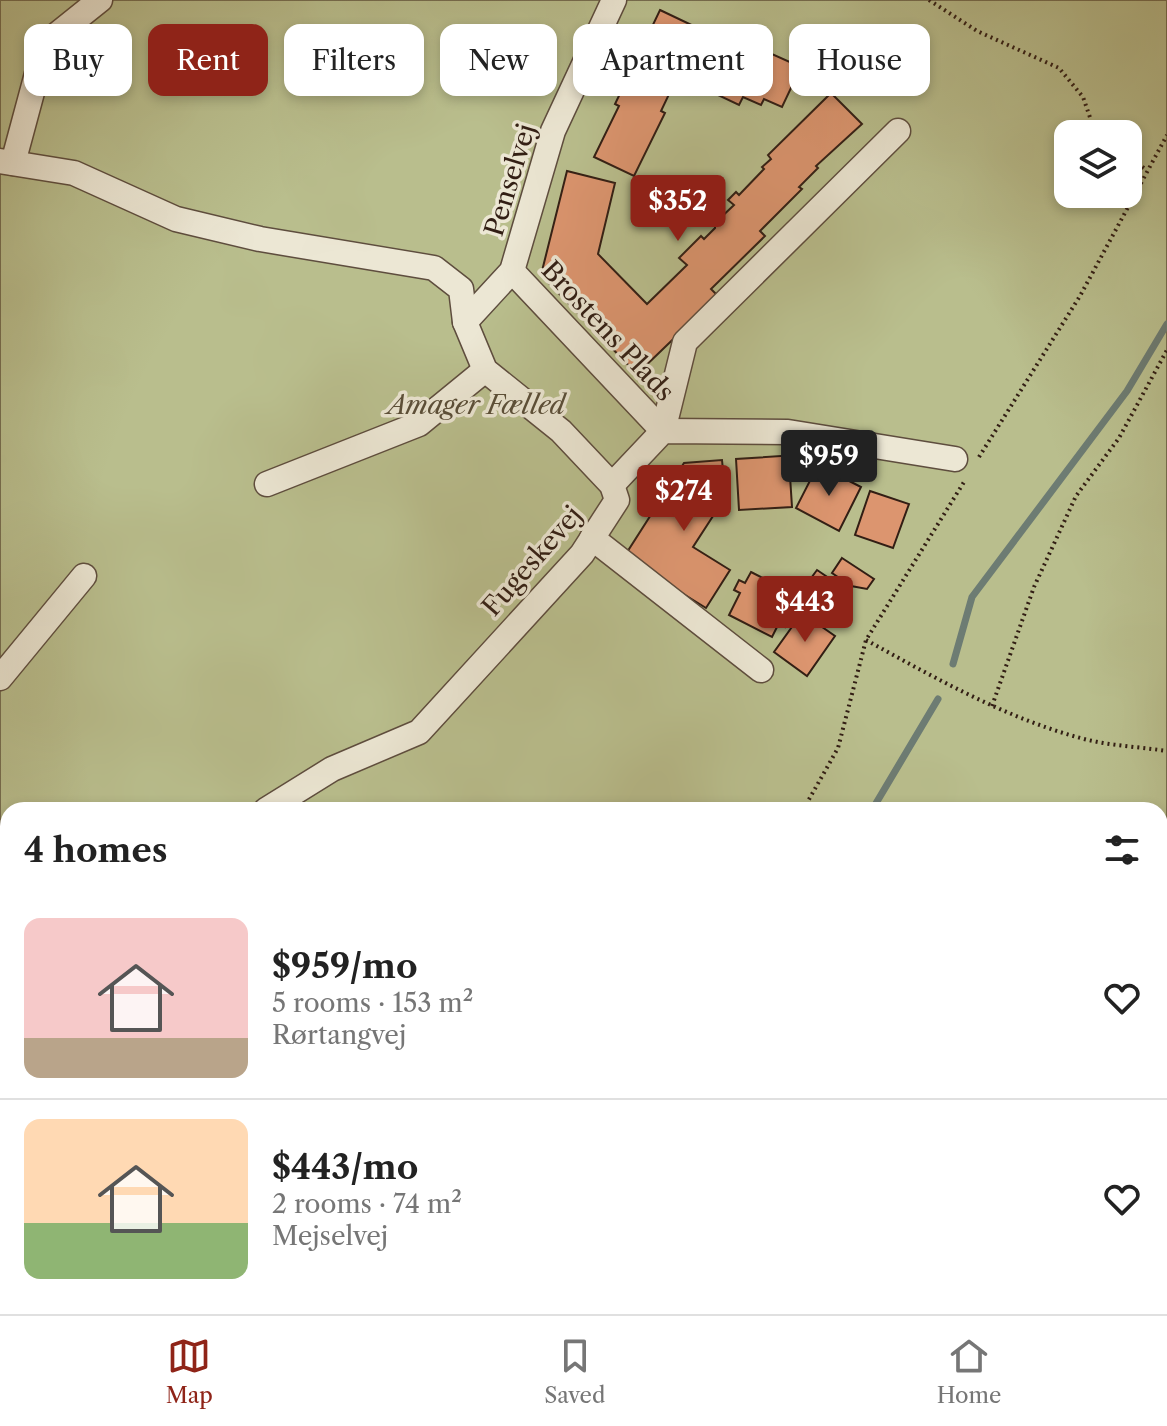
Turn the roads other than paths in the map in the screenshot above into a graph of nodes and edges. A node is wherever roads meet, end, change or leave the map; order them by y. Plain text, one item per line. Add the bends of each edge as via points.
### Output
1 (100, 0) edge
2 (614, 0) edge
3 (0, 130) edge
4 (898, 131) dead end
5 (10, 157) edge
6 (512, 271) junction
7 (465, 322) junction
8 (485, 370) junction
9 (663, 431) junction
10 (964, 469) road end
11 (267, 484) dead end
12 (612, 485) junction
13 (592, 538) junction
14 (84, 576) dead end
15 (761, 670) dead end
16 (0, 678) edge
17 (279, 802) edge

1 - 5 street via 45,44
2 - 6 street, Penselvej via 553,131
3 - 5 street
4 - 9 street via 685,342
5 - 7 street via 74,173 176,219 434,268 461,289
6 - 7 street, Penselvej
6 - 9 street, Brostens Plads
7 - 8 street
8 - 11 street via 419,424
8 - 12 street via 561,431
9 - 10 street via 788,432
9 - 12 street
12 - 13 street, Fugeskevej via 617,500
13 - 15 street
13 - 17 street, Fugeskevej via 419,732 332,769
14 - 16 street

